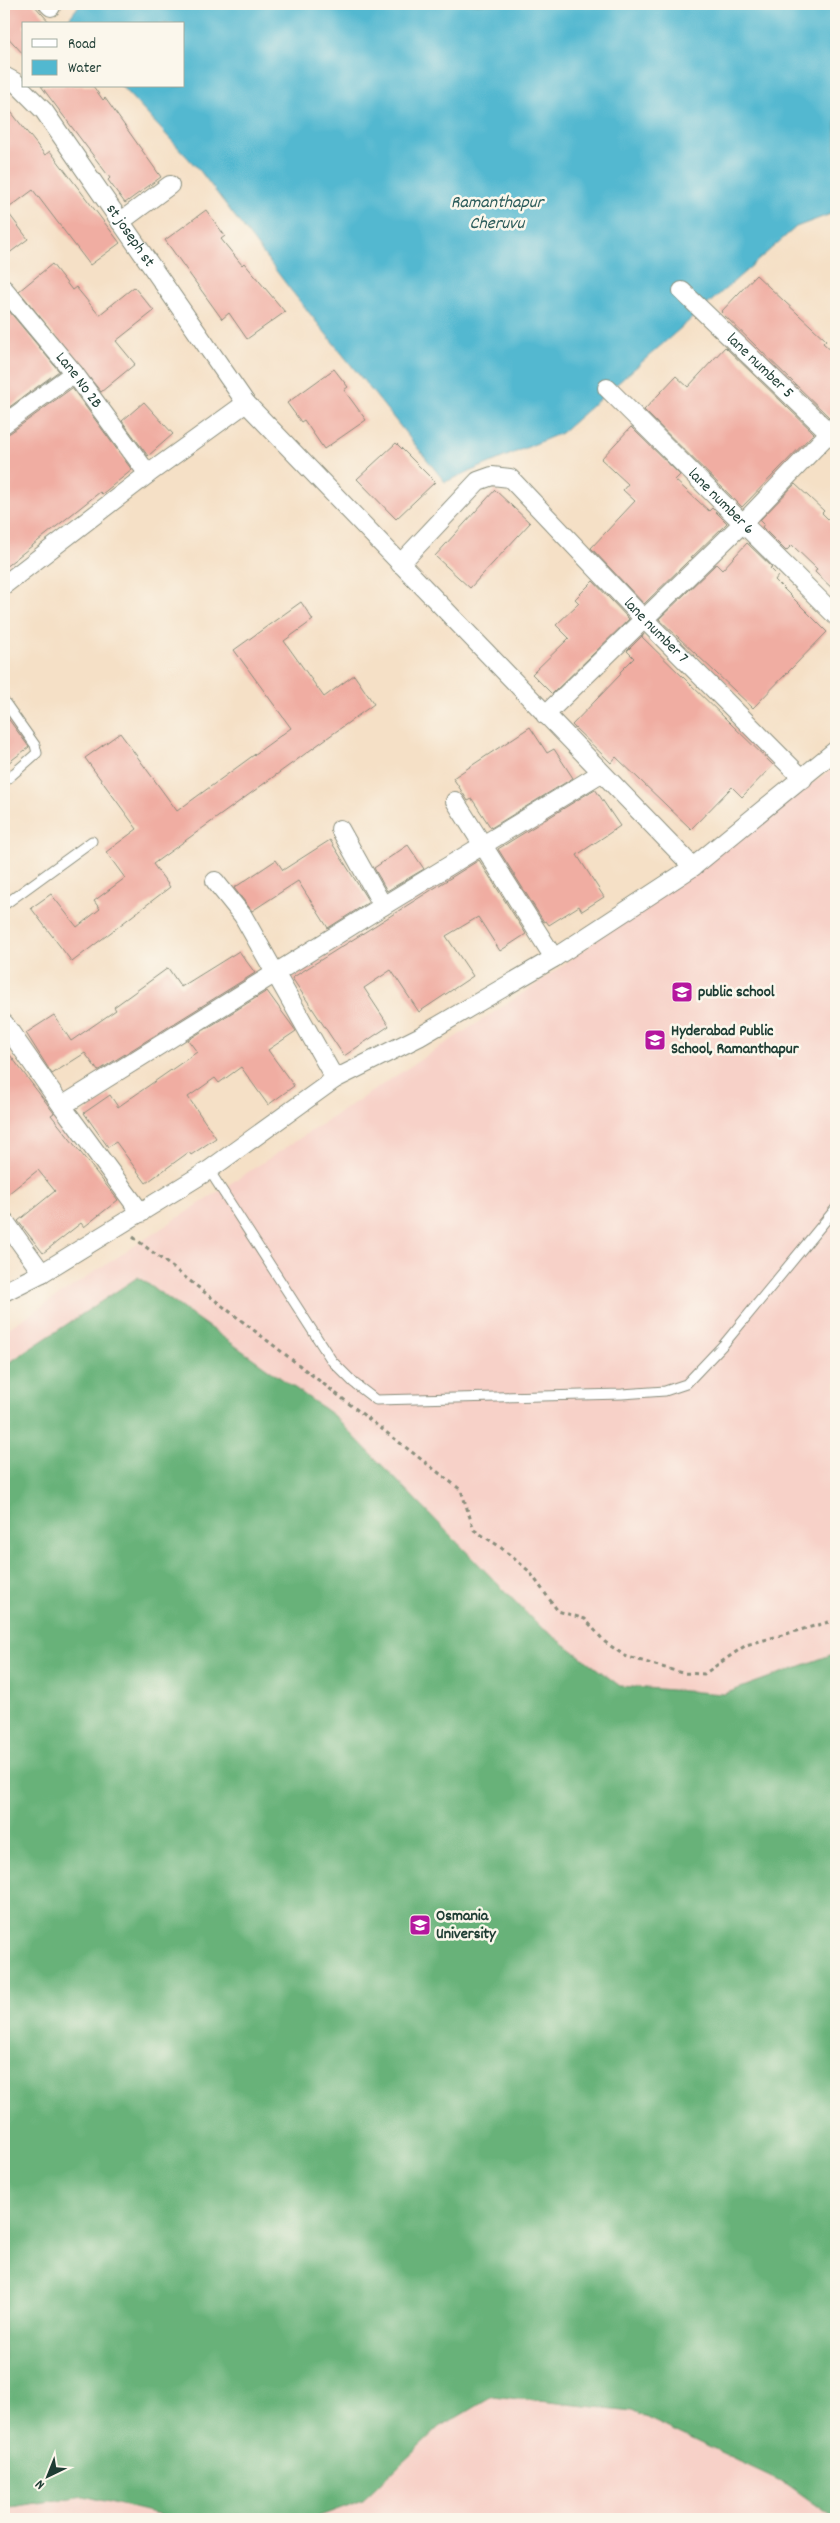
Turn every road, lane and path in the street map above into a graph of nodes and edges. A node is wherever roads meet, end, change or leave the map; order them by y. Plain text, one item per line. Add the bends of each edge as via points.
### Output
1 (4, 76) edge
2 (170, 185) dead end
3 (120, 222) junction
4 (4, 290) edge
5 (682, 290) dead end
6 (74, 373) junction
7 (607, 388) dead end
8 (246, 403) junction
9 (4, 424) edge
10 (833, 436) edge
11 (148, 474) junction
12 (743, 523) junction
13 (400, 564) junction
14 (4, 585) edge
15 (836, 616) edge
16 (644, 620) junction
17 (4, 701) edge
18 (545, 715) junction
19 (836, 750) edge
20 (601, 774) junction
21 (803, 779) junction
22 (4, 782) edge
23 (455, 801) dead end
24 (340, 828) dead end
25 (92, 841) dead end
26 (482, 846) junction
27 (693, 867) junction
28 (215, 881) dead end
29 (4, 905) edge
30 (383, 906) junction
31 (554, 958) junction
32 (274, 973) junction
33 (4, 1023) edge
34 (335, 1078) junction
35 (62, 1106) junction
36 (209, 1170) junction
37 (836, 1208) edge
38 (141, 1213) junction
39 (4, 1220) edge
40 (132, 1236) dead end
41 (42, 1273) junction
42 (4, 1292) edge
43 (836, 1620) edge

1 - 3 street, st joseph st via 44,111
2 - 3 street
3 - 8 street, st joseph st
4 - 6 street, Lane No 2B
5 - 10 street, lane number 5
6 - 9 street
6 - 11 street, Lane No 2B
7 - 12 street, lane number 6
8 - 11 street
8 - 13 street, st joseph st
10 - 12 street
11 - 14 street
12 - 15 street, lane number 6
12 - 16 street
13 - 16 street, lane number 7 via 478,481 492,476 510,478
13 - 18 street, st joseph st
16 - 18 street
16 - 21 street, lane number 7
17 - 22 lane via 35,745 37,753
18 - 20 street, st joseph st
19 - 21 street
20 - 26 street
20 - 27 street, st joseph st
21 - 27 street
23 - 26 street
24 - 30 street
25 - 29 lane
26 - 30 street
26 - 31 street
27 - 31 street
28 - 32 street via 243,916
30 - 32 street
31 - 34 street via 419,1038
32 - 34 street
32 - 35 street
33 - 35 street
34 - 36 street
35 - 38 street
36 - 37 lane via 327,1354 354,1383 376,1400 622,1394 665,1391 686,1384 724,1344
36 - 38 street
38 - 41 street
39 - 41 street
40 - 43 path via 461,1490 474,1530 500,1546 529,1571 558,1611 585,1619 606,1642 625,1656 682,1673 704,1674 746,1645
41 - 42 street

